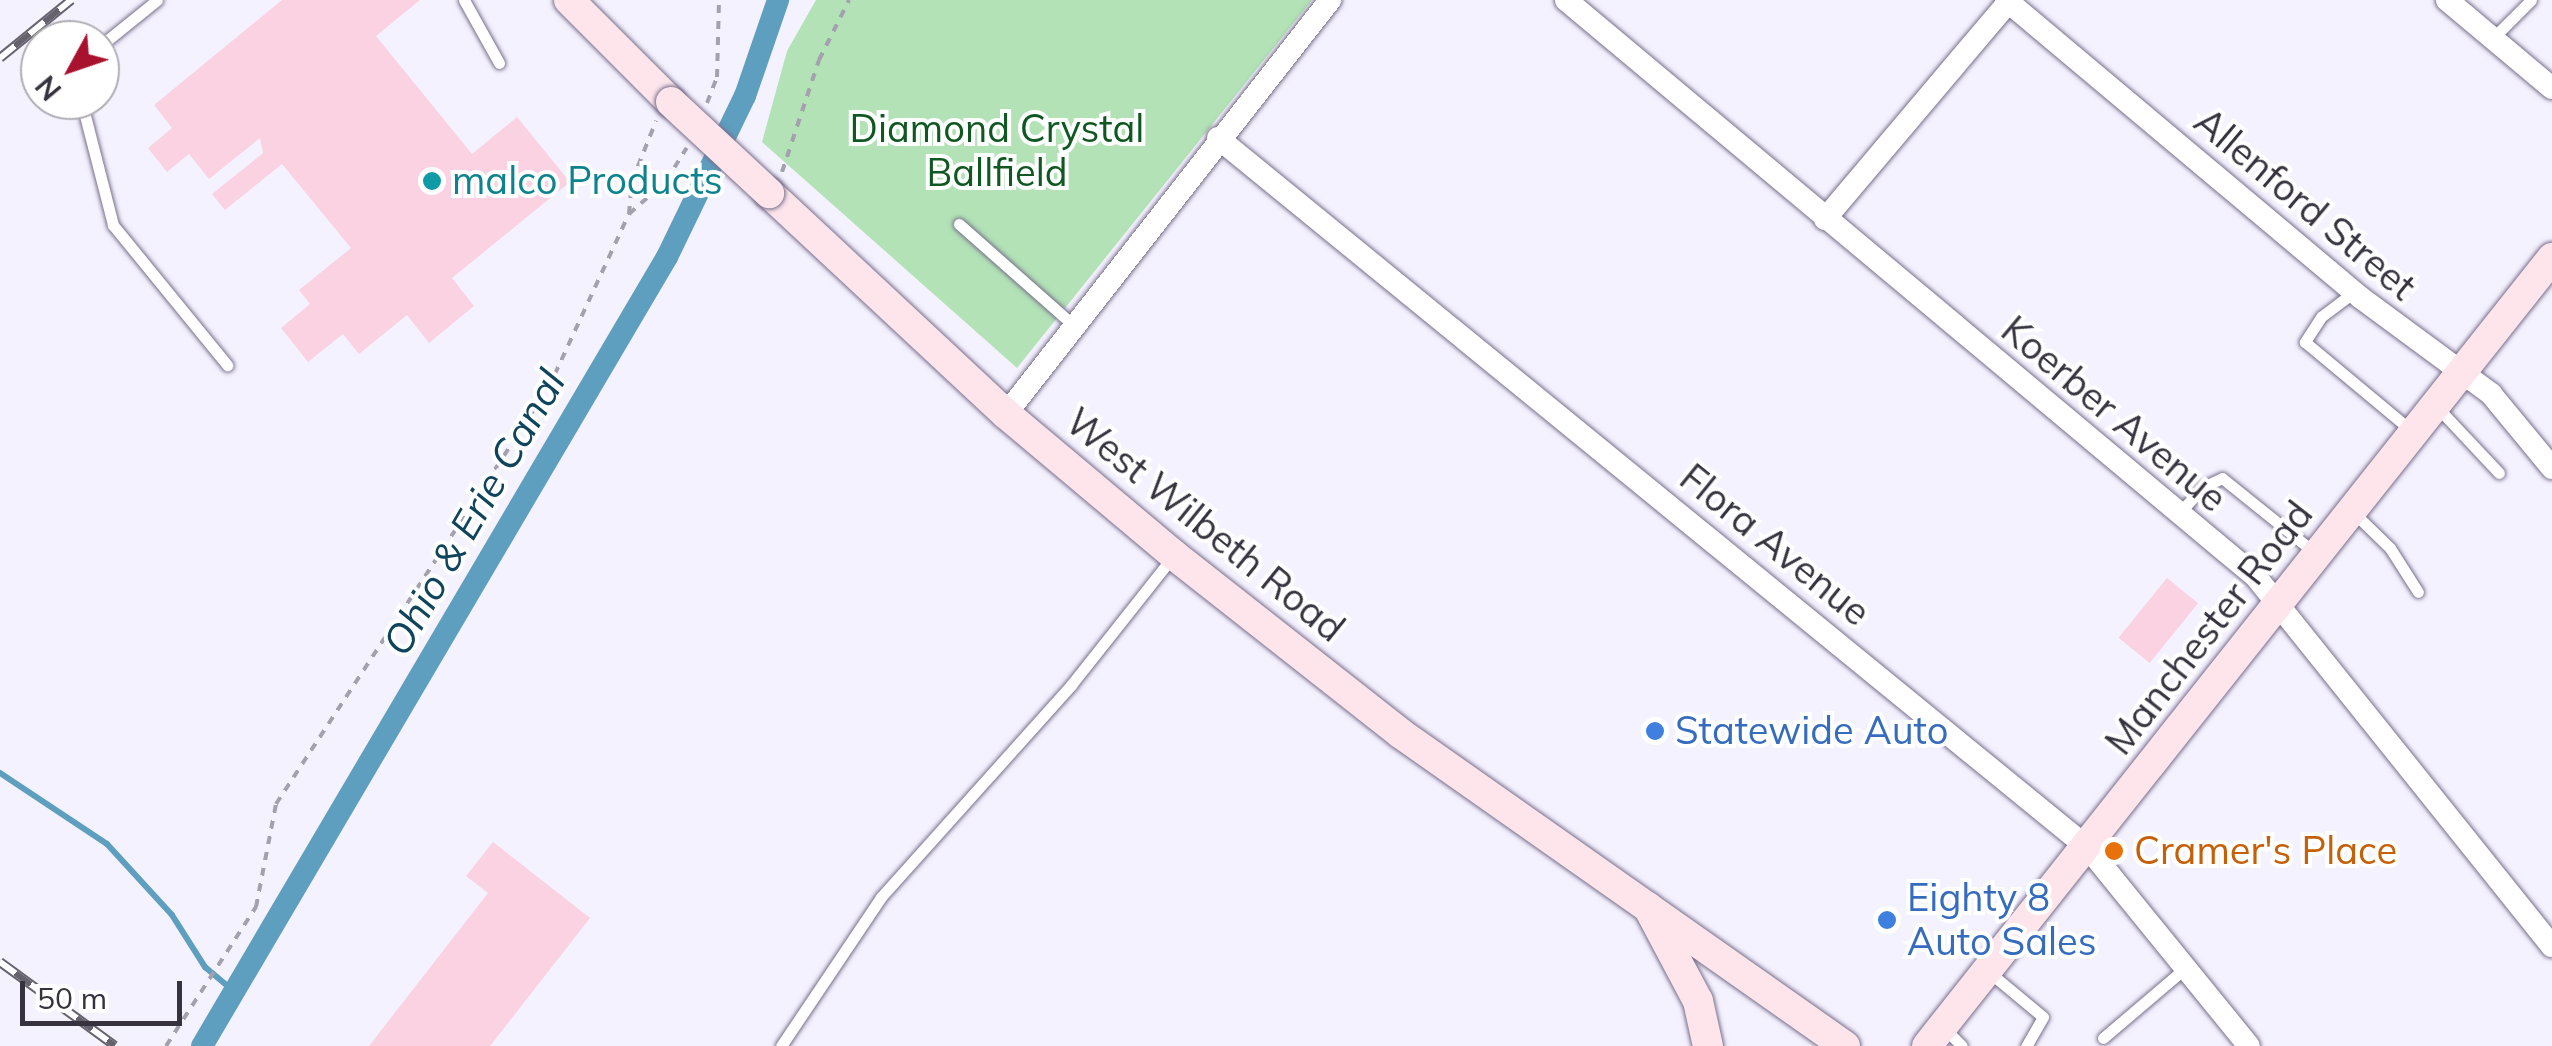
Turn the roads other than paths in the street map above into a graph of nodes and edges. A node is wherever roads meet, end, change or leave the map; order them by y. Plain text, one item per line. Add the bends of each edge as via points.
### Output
1 (157, 0) edge
2 (464, 0) edge
3 (569, 0) edge
4 (1330, 0) edge
5 (1566, 0) edge
6 (2446, 0) edge
7 (2530, 0) edge
8 (2008, 1) edge
9 (120, 30) edge
10 (2492, 38) junction
11 (498, 63) dead end
12 (2552, 88) edge
13 (85, 120) edge
14 (1218, 138) junction
15 (1825, 219) junction
16 (960, 224) dead end
17 (2552, 258) edge
18 (2354, 292) junction
19 (1072, 324) junction
20 (227, 365) dead end
21 (2460, 372) junction
22 (2435, 404) junction
23 (1006, 414) junction
24 (2413, 432) junction
25 (2552, 468) edge
26 (2499, 473) dead end
27 (2352, 510) junction
28 (2178, 514) junction
29 (2318, 554) junction
30 (1174, 556) junction
31 (2418, 592) dead end
32 (2277, 606) junction
33 (2088, 848) junction
34 (1644, 900) junction
35 (2552, 946) edge
36 (2184, 969) junction
37 (1990, 972) junction
38 (2103, 1038) dead end
39 (1944, 1040) edge
40 (780, 1046) edge
41 (1708, 1046) edge
42 (1845, 1046) edge
43 (2026, 1046) edge
44 (2249, 1046) edge

1 - 9 lane
2 - 11 lane
3 - 23 main road, West Wilbeth Road, bridge
4 - 14 street
5 - 15 street, Koerber Avenue
6 - 10 street
7 - 10 lane
8 - 15 street
8 - 18 street, Allenford Street
10 - 12 street
13 - 20 lane via 113,226
14 - 19 street
14 - 33 street, Flora Avenue
15 - 28 street, Koerber Avenue
16 - 19 lane
17 - 21 main road, Manchester Road
18 - 21 street, Allenford Street
18 - 24 lane via 2321,317 2305,342
19 - 23 street
21 - 22 main road, Manchester Road
21 - 25 street, Allenford Street via 2491,394
22 - 24 main road, Manchester Road
22 - 26 lane
23 - 30 main road, West Wilbeth Road
24 - 27 main road, Manchester Road
27 - 29 main road, Manchester Road
27 - 31 lane via 2390,548
28 - 29 lane via 2203,487 2222,478
28 - 32 street, Koerber Avenue via 2256,577
29 - 32 main road, Manchester Road
30 - 34 main road, West Wilbeth Road via 1400,733
30 - 40 lane via 1071,685 881,897
32 - 33 main road, Manchester Road
32 - 35 street, Koerber Avenue
33 - 36 street, Flora Avenue
33 - 37 main road, Manchester Road
34 - 41 main road via 1698,1000
34 - 42 main road, West Wilbeth Road
36 - 38 lane
36 - 44 street, Flora Avenue
37 - 39 main road, Manchester Road
37 - 43 lane via 2043,1016

